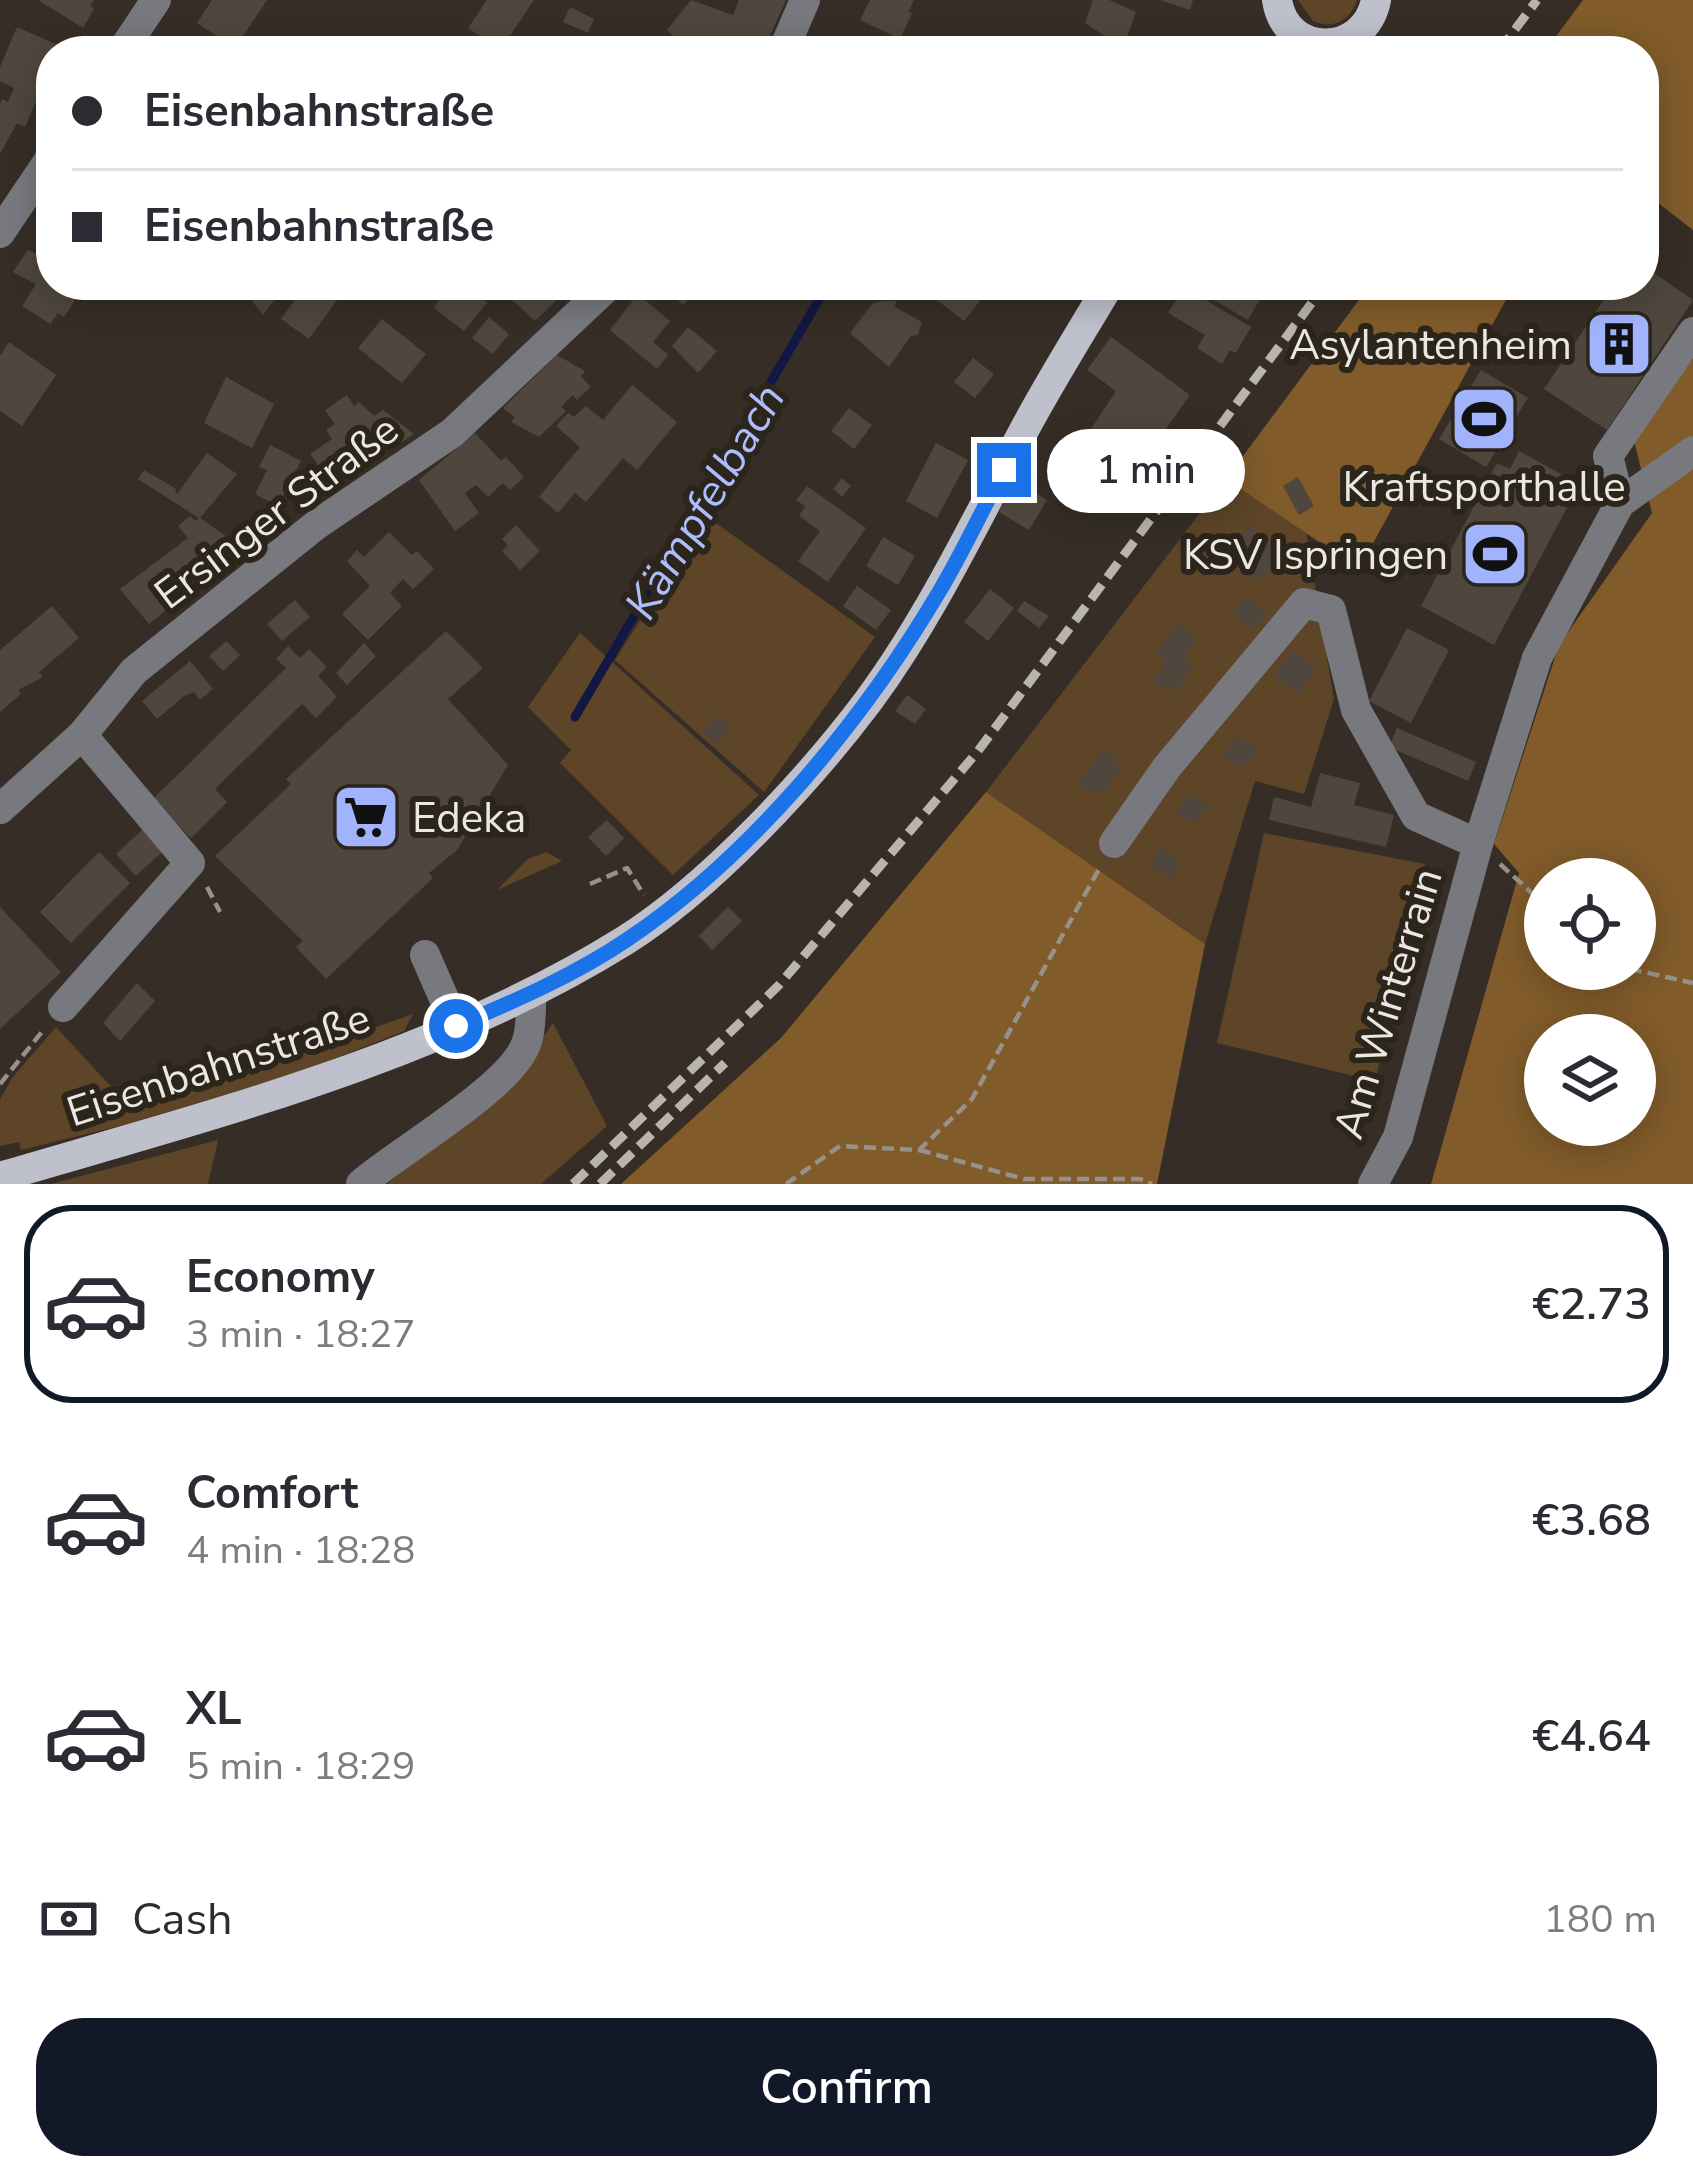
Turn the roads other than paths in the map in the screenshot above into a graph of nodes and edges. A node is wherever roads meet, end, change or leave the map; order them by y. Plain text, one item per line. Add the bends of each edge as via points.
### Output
1 (156, 0) edge
2 (805, 0) edge
3 (1376, 0) edge
4 (1274, 3) edge
5 (132, 36) edge
6 (789, 36) edge
7 (1286, 36) edge
8 (1354, 36) edge
9 (36, 179) edge
10 (0, 233) edge
11 (593, 300) edge
12 (1100, 300) edge
13 (1693, 332) edge
14 (1693, 451) edge
15 (1620, 502) junction
16 (82, 735) junction
17 (0, 809) edge
18 (1114, 843) road end
19 (1478, 844) junction
20 (425, 955) dead end
21 (532, 993) junction
22 (63, 1007) road end
23 (456, 1026) junction
24 (0, 1178) edge
25 (361, 1184) edge
26 (1373, 1184) edge

1 - 5 street
2 - 6 street
3 - 8 main road
4 - 7 main road
9 - 10 street
11 - 16 street, Ersinger Straße via 452,433 316,525 134,671
12 - 21 main road, Eisenbahnstraße via 940,590 869,700 787,798 705,878 629,938
13 - 15 street via 1608,456
14 - 15 street
15 - 19 street, Am Winterrain via 1537,658
16 - 17 street, Ersinger Straße
16 - 22 street via 190,863
18 - 19 street, Am Winterrain via 1304,603 1331,610 1356,710 1416,816
19 - 26 street, Am Winterrain via 1398,1137
20 - 23 street
21 - 23 main road, Eisenbahnstraße
21 - 25 street via 527,1042 515,1063
23 - 24 main road, Eisenbahnstraße via 307,1086

